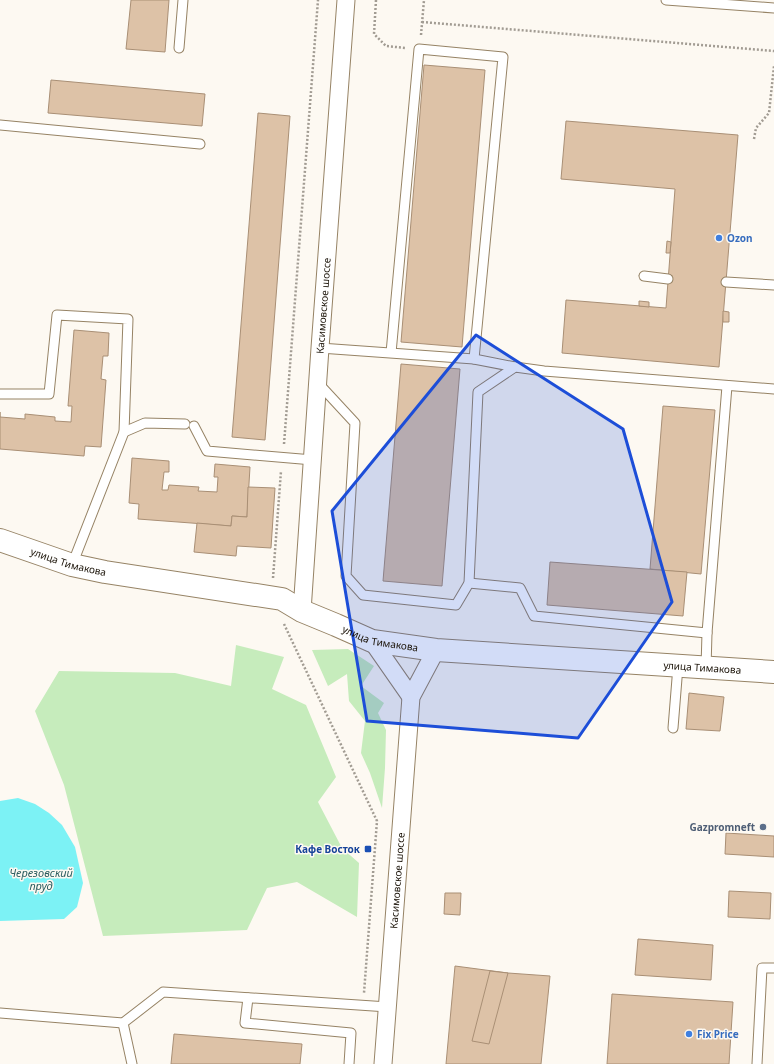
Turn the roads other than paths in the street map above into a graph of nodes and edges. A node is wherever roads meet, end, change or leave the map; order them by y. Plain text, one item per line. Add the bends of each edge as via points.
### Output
1 (183, 0) edge
2 (346, 0) edge
3 (666, 0) edge
4 (774, 8) edge
5 (179, 48) dead end
6 (0, 125) edge
7 (200, 144) dead end
8 (644, 276) dead end
9 (668, 279) dead end
10 (726, 282) dead end
11 (774, 285) edge
12 (320, 348) junction
13 (391, 353) junction
14 (474, 359) junction
15 (515, 367) junction
16 (318, 382) junction
17 (727, 386) junction
18 (774, 389) edge
19 (0, 394) edge
20 (124, 432) junction
21 (313, 460) junction
22 (0, 540) edge
23 (72, 565) junction
24 (469, 583) junction
25 (302, 611) junction
26 (707, 633) junction
27 (372, 641) junction
28 (436, 650) junction
29 (678, 666) junction
30 (706, 668) junction
31 (774, 672) edge
32 (412, 697) junction
33 (673, 728) dead end
34 (774, 968) edge
35 (248, 998) junction
36 (388, 1007) junction
37 (0, 1013) edge
38 (123, 1023) junction
39 (132, 1064) edge
40 (348, 1064) edge
41 (383, 1064) edge
42 (757, 1064) edge

1 - 5 lane
2 - 12 street, Касимовское шоссе
3 - 4 lane
6 - 7 lane
8 - 9 lane
10 - 11 lane
12 - 13 lane
12 - 16 street, Касимовское шоссе
13 - 14 lane
13 - 14 lane via 419,50 503,57
14 - 15 lane
15 - 17 lane
15 - 24 lane via 478,392
16 - 21 street, Касимовское шоссе
16 - 24 lane via 355,423 346,576 363,595 456,605
17 - 18 lane
17 - 26 lane
19 - 20 lane via 49,394 57,315 128,319
20 - 21 lane via 145,423 189,425 207,451
20 - 23 lane
21 - 25 street, Касимовское шоссе
22 - 23 street, улица Тимакова
23 - 25 street, улица Тимакова via 282,599
24 - 26 lane via 520,588 534,616
25 - 27 street, улица Тимакова
26 - 30 lane
27 - 28 street, улица Тимакова
27 - 32 street
28 - 29 street, улица Тимакова
28 - 32 street, Касимовское шоссе
29 - 30 street, улица Тимакова
29 - 33 lane
30 - 31 street, улица Тимакова
32 - 36 street, Касимовское шоссе
34 - 42 lane via 762,968
35 - 36 lane
35 - 38 lane via 163,992
35 - 40 lane via 245,1023 351,1033
36 - 41 street, Касимовское шоссе
37 - 38 lane
38 - 39 lane

